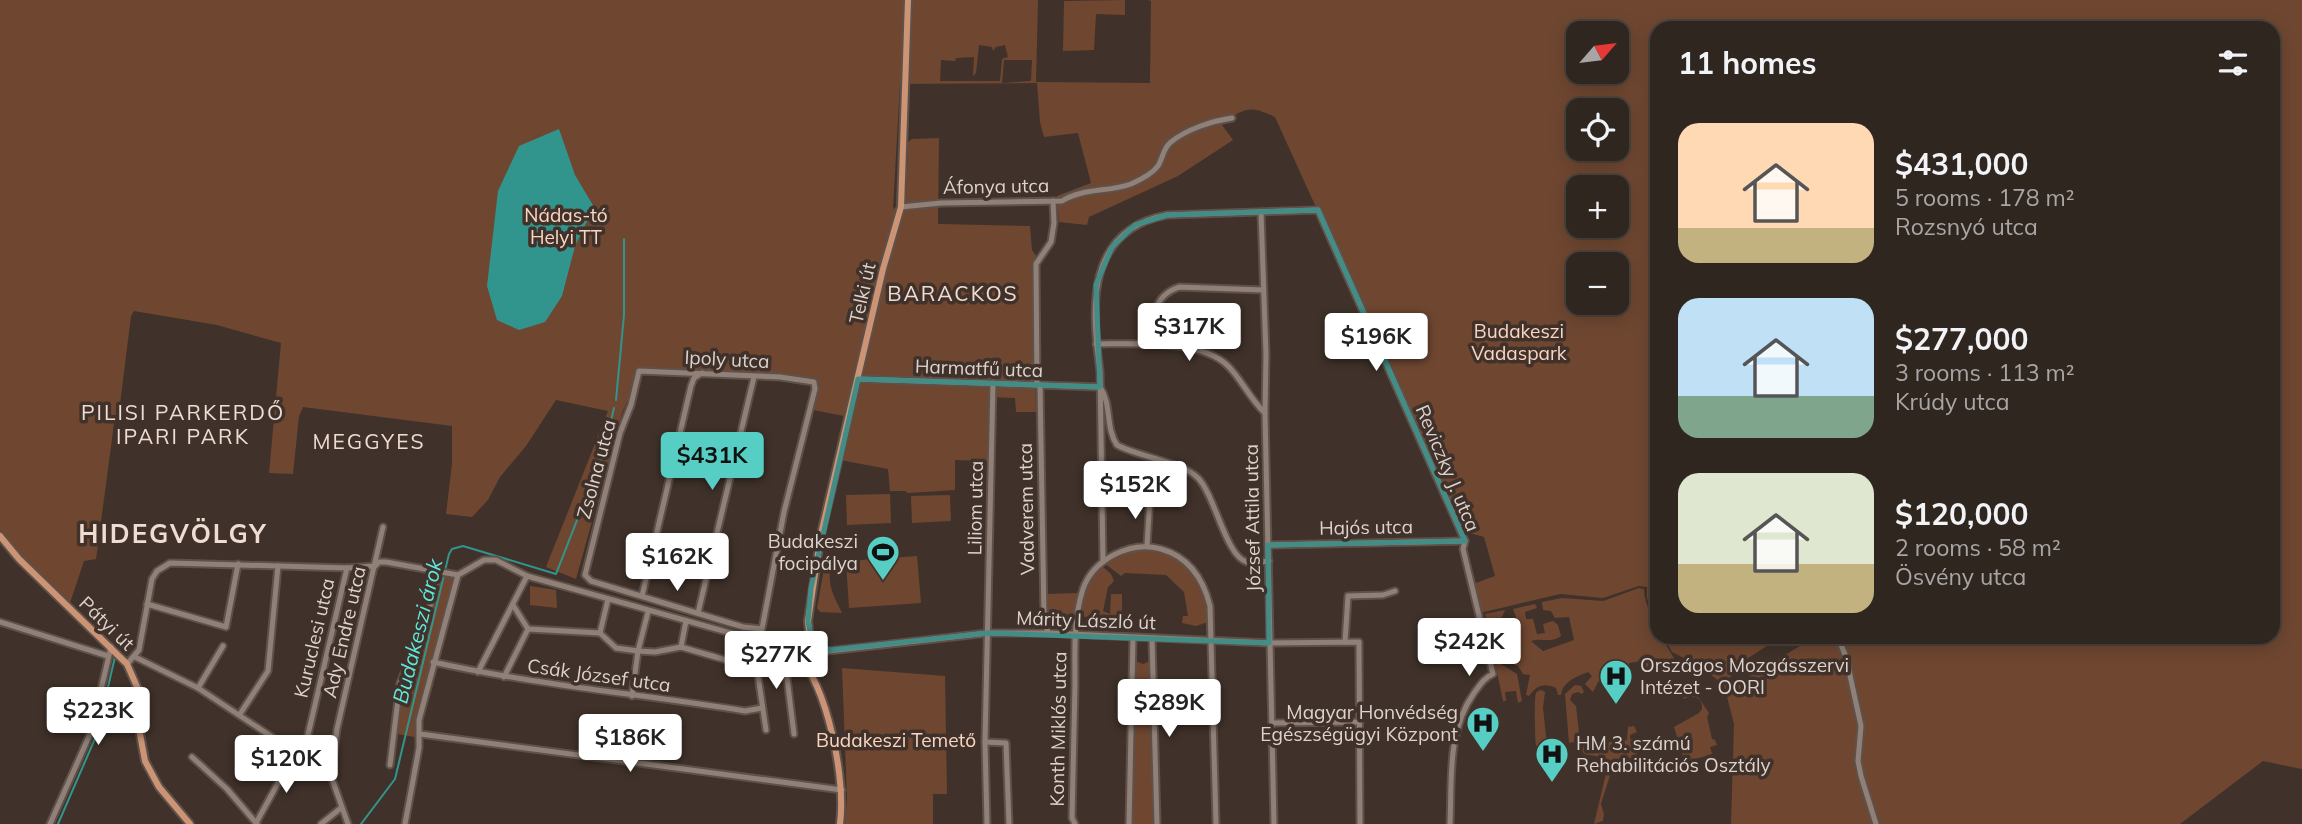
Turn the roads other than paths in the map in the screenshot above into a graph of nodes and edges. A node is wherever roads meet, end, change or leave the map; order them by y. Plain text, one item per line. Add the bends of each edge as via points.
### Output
1 (908, 0) edge
2 (1232, 118) dead end
3 (1053, 201) junction
4 (901, 207) junction
5 (1261, 212) junction
6 (1263, 290) junction
7 (1096, 344) junction
8 (1154, 344) junction
9 (639, 371) joint
10 (702, 373) junction
11 (754, 377) junction
12 (858, 379) junction
13 (993, 383) junction
14 (1039, 385) junction
15 (1100, 387) junction
16 (1265, 413) junction
17 (1150, 497) dead end
18 (383, 527) dead end
19 (0, 536) edge
20 (1465, 541) junction
21 (1268, 545) junction
22 (1147, 546) junction
23 (1103, 561) junction
24 (1269, 561) junction
25 (238, 564) junction
26 (278, 566) junction
27 (375, 566) junction
28 (347, 568) junction
29 (441, 574) junction
30 (458, 575) junction
31 (527, 576) junction
32 (1395, 591) dead end
33 (642, 596) junction
34 (608, 599) junction
35 (148, 604) junction
36 (513, 605) junction
37 (648, 612) junction
38 (700, 613) junction
39 (686, 621) junction
40 (808, 621) junction
41 (0, 622) edge
42 (700, 624) junction
43 (528, 629) junction
44 (600, 633) junction
45 (988, 633) junction
46 (1048, 633) junction
47 (1076, 634) junction
48 (1133, 638) junction
49 (1152, 638) junction
50 (1211, 641) junction
51 (1345, 642) junction
52 (799, 643) junction
53 (1269, 643) junction
54 (812, 644) junction
55 (1841, 644) edge
56 (223, 646) dead end
57 (780, 646) junction
58 (681, 647) junction
59 (111, 648) junction
60 (638, 651) junction
61 (828, 651) junction
62 (108, 656) junction
63 (799, 656) junction
64 (812, 656) junction
65 (135, 657) junction
66 (433, 662) junction
67 (127, 664) junction
68 (757, 669) junction
69 (478, 672) junction
70 (504, 677) junction
71 (813, 680) junction
72 (198, 688) junction
73 (632, 696) junction
74 (762, 708) junction
75 (240, 714) junction
76 (1360, 722) junction
77 (1272, 723) junction
78 (766, 730) dead end
79 (420, 734) junction
80 (794, 734) dead end
81 (985, 742) junction
82 (303, 756) junction
83 (192, 757) dead end
84 (310, 761) junction
85 (390, 765) dead end
86 (331, 776) junction
87 (842, 790) junction
88 (341, 808) junction
89 (50, 824) edge
90 (190, 824) edge
91 (257, 824) edge
92 (321, 824) edge
93 (348, 824) edge
94 (405, 824) edge
95 (840, 824) edge
96 (987, 824) edge
97 (1009, 824) edge
98 (1075, 824) edge
99 (1129, 824) edge
100 (1157, 824) edge
101 (1216, 824) edge
102 (1274, 824) edge
103 (1360, 824) edge
104 (1451, 824) edge
105 (1876, 824) edge

1 - 4 main road, Telki út
2 - 3 street, Áfonya utca via 1170,142 1159,165 1132,183
3 - 4 street, Áfonya utca
3 - 14 street, Vadverem utca via 1051,242 1036,264
4 - 12 main road, Telki út
5 - 6 street, József Attila utca
5 - 7 street via 1167,215 1135,225 1112,247 1101,268 1095,302
5 - 20 street, Reviczky J. utca via 1318,210
6 - 8 street via 1179,287 1169,291 1155,311
6 - 16 street, József Attila utca
7 - 8 street
7 - 15 street
8 - 16 street via 1219,359
9 - 10 street, Ipoly utca
9 - 33 street, Zsolna utca via 585,575 591,581
10 - 11 street, Ipoly utca
10 - 33 street via 691,386
11 - 38 street
11 - 38 street, Ipoly utca via 814,382 815,388 784,512 762,629
12 - 13 street, Harmatfű utca
12 - 40 main road, Telki út via 811,588
13 - 14 street, Harmatfű utca
13 - 45 street, Liliom utca
14 - 15 street, Harmatfű utca
14 - 46 street, Vadverem utca
15 - 23 street
15 - 24 street via 1117,445 1199,479 1237,555 1247,562
16 - 21 street, József Attila utca
17 - 22 street
18 - 27 street, Ady Endre utca
19 - 59 main road, Pátyi út
20 - 21 street, Hajós utca
20 - 104 street, Reviczky J. utca via 1463,549 1493,674 1460,717 1452,753
21 - 24 street, József Attila utca
22 - 23 street via 1130,548
22 - 50 street via 1176,555 1202,580 1210,606
23 - 47 street, Konth Miklós utca via 1083,587
24 - 53 street, József Attila utca
25 - 26 street
25 - 35 street via 170,563 154,575
25 - 35 street via 226,627
26 - 28 street
26 - 75 street via 268,671
27 - 28 street
27 - 29 street via 386,562
27 - 86 street, Ady Endre utca via 337,730
28 - 82 street, Kuruclesi utca
29 - 30 street
29 - 85 street via 400,683
30 - 31 street via 487,560
30 - 66 street
31 - 34 street
31 - 36 street
32 - 51 street via 1348,596
33 - 38 street
34 - 37 street
34 - 44 street
35 - 65 street
36 - 43 street
36 - 69 street
37 - 39 street
37 - 60 street
38 - 42 street
39 - 42 street
39 - 58 street
40 - 52 main road
40 - 54 main road
41 - 62 street
42 - 57 street
43 - 44 street
43 - 70 street
44 - 60 street via 616,648
45 - 46 street, Márity László út
45 - 61 street, Márity László út
45 - 81 street, Liliom utca
46 - 47 street, Márity László út
47 - 48 street, Márity László út
47 - 98 street, Konth Miklós utca
48 - 49 street, Márity László út
48 - 99 street
49 - 50 street, Márity László út
49 - 100 street
50 - 53 street, Márity László út
50 - 101 street
51 - 53 street, Márity László út
51 - 76 street via 1359,642
52 - 54 main road
52 - 57 street
52 - 63 main road
53 - 77 street, József Attila utca
54 - 61 street, Márity László út
54 - 64 main road
55 - 105 street via 1861,726 1858,761
56 - 72 street
57 - 63 street
57 - 68 street
57 - 80 street
58 - 60 street
58 - 68 street
59 - 62 street
59 - 67 main road, Pátyi út
60 - 73 street
61 - 64 street, Márity László út
62 - 89 street via 90,732
63 - 64 main road
63 - 71 main road
64 - 71 main road
65 - 67 street
65 - 72 street
66 - 69 street, Csák József utca
66 - 79 street
67 - 90 main road, Pátyi út via 138,689 145,761 159,787
68 - 74 street
69 - 70 street, Csák József utca
70 - 73 street, Csák József utca
71 - 87 main road via 828,718
72 - 75 street
73 - 74 street, Csák József utca via 745,711
74 - 78 street
75 - 82 street
76 - 77 street
76 - 103 street
77 - 102 street, József Attila utca
79 - 87 street
79 - 94 street
81 - 96 street, Liliom utca
81 - 97 street via 1006,743
82 - 84 street
83 - 91 street
84 - 86 street
84 - 91 street via 283,774
86 - 88 street, Ady Endre utca
87 - 95 main road
88 - 92 street
88 - 93 street, Ady Endre utca

